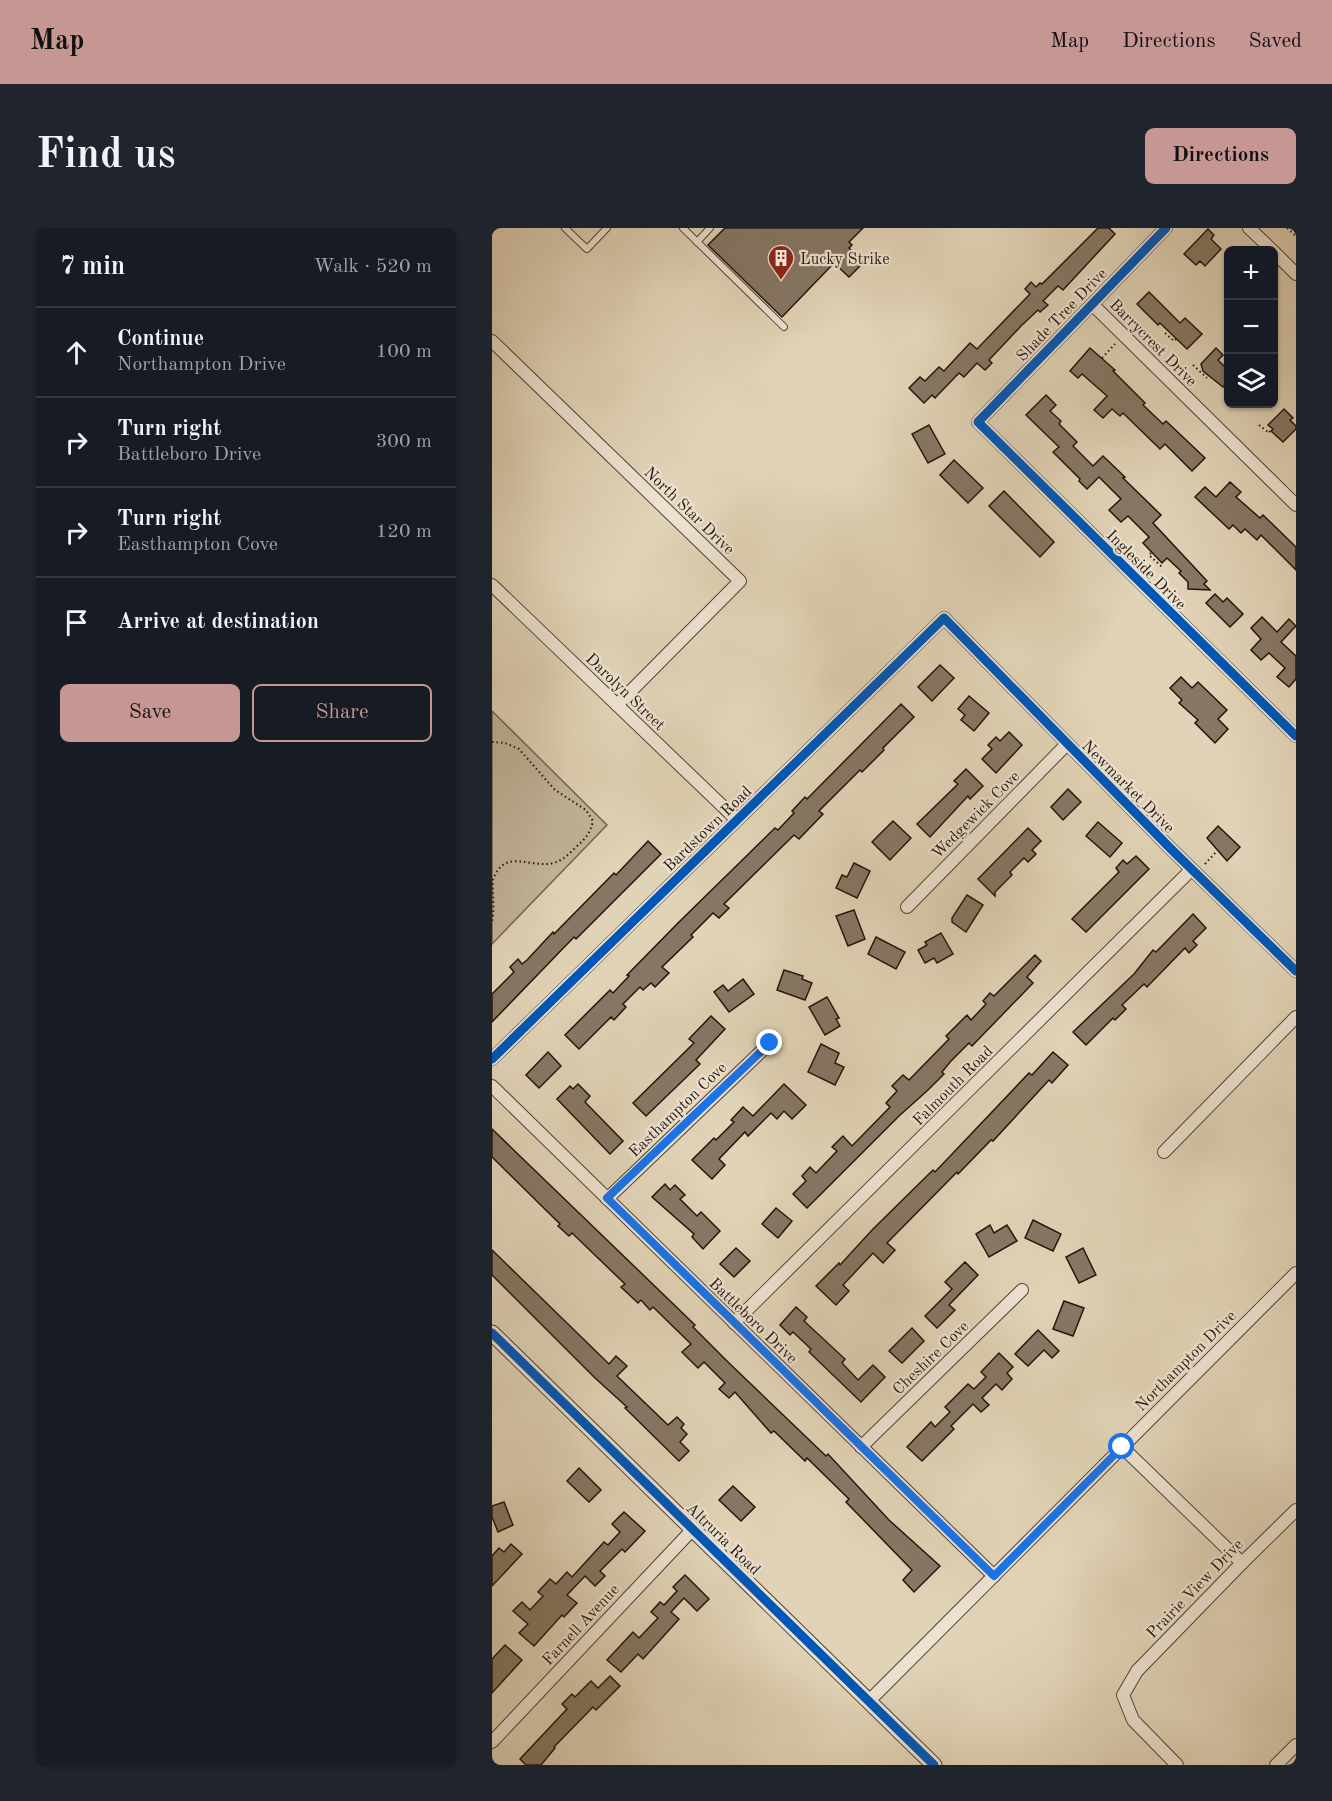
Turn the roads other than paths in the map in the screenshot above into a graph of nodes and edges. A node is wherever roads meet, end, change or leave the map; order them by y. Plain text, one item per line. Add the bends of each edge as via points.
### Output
1 (565, 228) edge
2 (607, 228) edge
3 (683, 228) edge
4 (710, 228) edge
5 (1166, 228) edge
6 (1249, 228) edge
7 (697, 242) junction
8 (1268, 246) edge
9 (1278, 256) edge
10 (1296, 274) edge
11 (1092, 304) junction
12 (784, 327) dead end
13 (492, 341) edge
14 (978, 422) joint
15 (1296, 505) edge
16 (492, 585) edge
17 (944, 618) joint
18 (617, 705) junction
19 (1296, 736) edge
20 (1067, 744) junction
21 (737, 820) junction
22 (1191, 870) junction
23 (907, 907) dead end
24 (1296, 971) edge
25 (1296, 1017) edge
26 (770, 1043) dead end
27 (492, 1059) edge
28 (492, 1086) edge
29 (1164, 1152) dead end
30 (607, 1198) junction
31 (1296, 1273) edge
32 (1022, 1290) dead end
33 (735, 1323) junction
34 (492, 1333) edge
35 (861, 1447) junction
36 (1122, 1447) junction
37 (1296, 1510) edge
38 (693, 1529) junction
39 (1242, 1563) junction
40 (994, 1576) junction
41 (869, 1701) junction
42 (492, 1742) edge
43 (1296, 1745) edge
44 (934, 1765) edge
45 (1178, 1765) edge
46 (1276, 1765) edge

1 - 2 lane via 587,249
3 - 7 lane
4 - 7 lane
5 - 11 street, Shade Tree Drive
6 - 8 street
7 - 12 lane
9 - 10 street
11 - 14 street, Shade Tree Drive
11 - 15 street, Barrycrest Drive
13 - 18 street, North Star Drive via 740,581
14 - 19 street, Ingleside Drive
16 - 18 street, Darolyn Street
17 - 20 street, Newmarket Drive
17 - 21 street, Bardstown Road
18 - 21 street, Darolyn Street
20 - 22 street, Newmarket Drive
20 - 23 street, Wedgewick Cove
21 - 27 street, Bardstown Road
22 - 24 street, Newmarket Drive
22 - 33 street, Falmouth Road
25 - 29 street
26 - 30 street, Easthampton Cove
28 - 30 street, Battleboro Drive
30 - 33 street, Battleboro Drive
31 - 36 street, Northampton Drive
32 - 35 street, Cheshire Cove
33 - 35 street, Battleboro Drive
34 - 38 street, Altruria Road
35 - 40 street, Battleboro Drive
36 - 39 street
36 - 40 street, Northampton Drive
37 - 39 street, Prairie View Drive
38 - 41 street, Altruria Road
38 - 42 street, Farnell Avenue
39 - 45 street, Prairie View Drive via 1137,1671 1123,1695 1133,1720
40 - 41 street, Northampton Drive
41 - 44 street, Altruria Road
43 - 46 street

